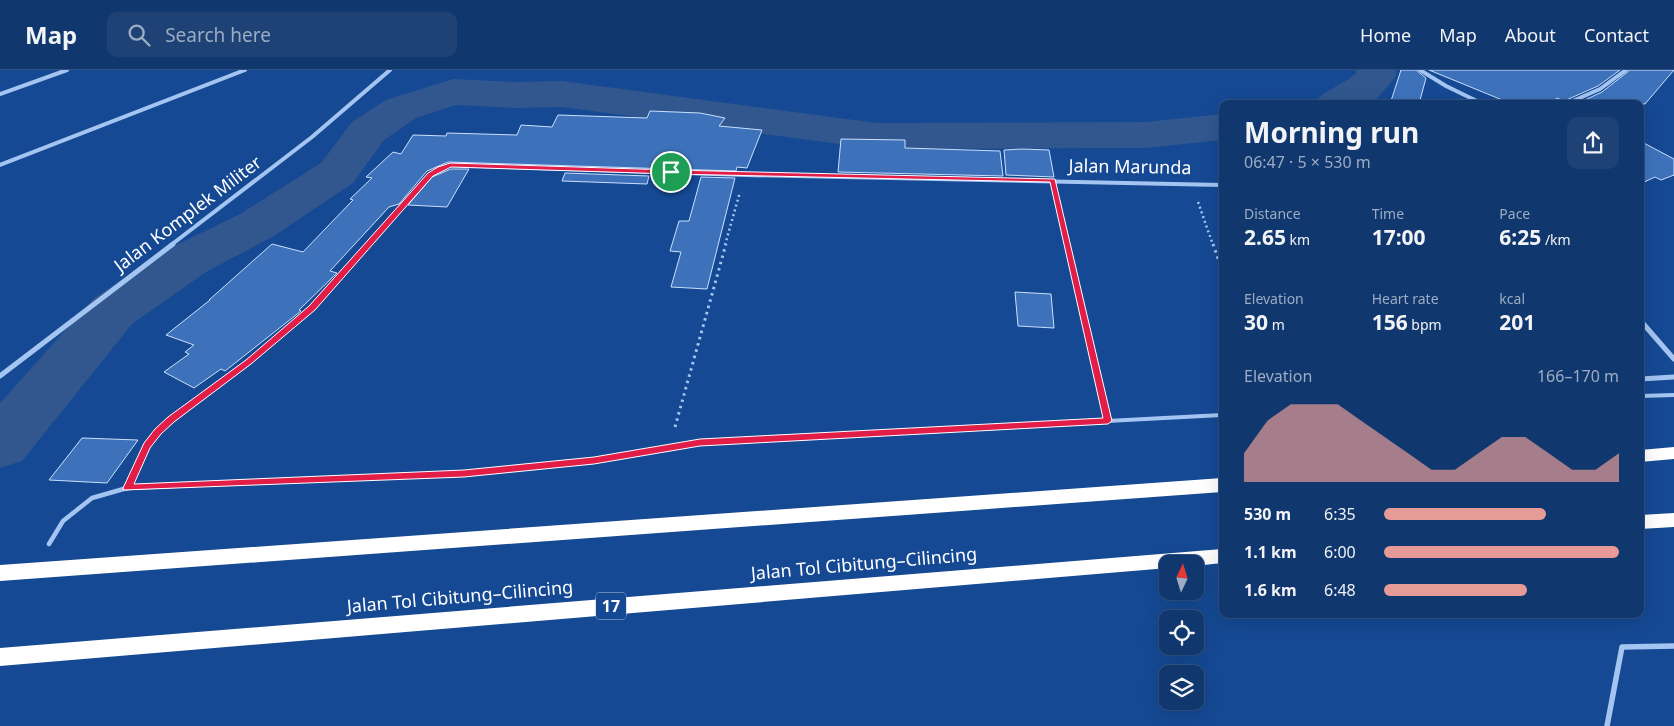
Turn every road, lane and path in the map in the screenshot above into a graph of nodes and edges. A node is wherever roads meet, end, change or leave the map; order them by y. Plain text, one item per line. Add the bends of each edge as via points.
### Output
1 (67, 70) edge
2 (245, 70) edge
3 (390, 70) edge
4 (1420, 70) edge
5 (1626, 70) edge
6 (0, 94) edge
7 (1476, 100) edge
8 (1575, 100) edge
9 (0, 165) edge
10 (744, 175) junction
11 (1053, 180) junction
12 (1190, 183) junction
13 (1219, 185) edge
14 (1219, 262) edge
15 (1644, 325) edge
16 (1674, 359) edge
17 (0, 376) edge
18 (1674, 377) edge
19 (1644, 379) edge
20 (1674, 395) edge
21 (1644, 396) edge
22 (1219, 415) edge
23 (1108, 421) junction
24 (670, 448) junction
25 (1674, 453) edge
26 (1644, 456) edge
27 (1219, 486) edge
28 (128, 488) junction
29 (1674, 520) edge
30 (1644, 522) edge
31 (49, 544) dead end
32 (1219, 556) edge
33 (0, 573) edge
34 (1674, 646) edge
35 (0, 657) edge
36 (1607, 726) edge

1 - 6 street
2 - 9 street
3 - 17 street, Jalan Komplek Militer via 312,137
4 - 7 street
5 - 8 street via 1600,89
10 - 11 street, Jalan Marunda
10 - 24 path
10 - 28 street, Jalan Marunda via 450,165 440,168 430,174 312,308 158,432 147,446
11 - 12 street, Jalan Marunda
11 - 23 path
12 - 13 street, Jalan Marunda
12 - 14 path
15 - 16 street
18 - 19 street
20 - 21 lane
22 - 23 lane
23 - 24 lane via 700,442
24 - 28 lane via 594,461 464,473
25 - 26 highway
27 - 33 highway
28 - 31 lane via 92,498 63,520
29 - 30 highway
32 - 35 highway, Jalan Tol Cibitung–Cilincing / 17
34 - 36 street via 1622,647

